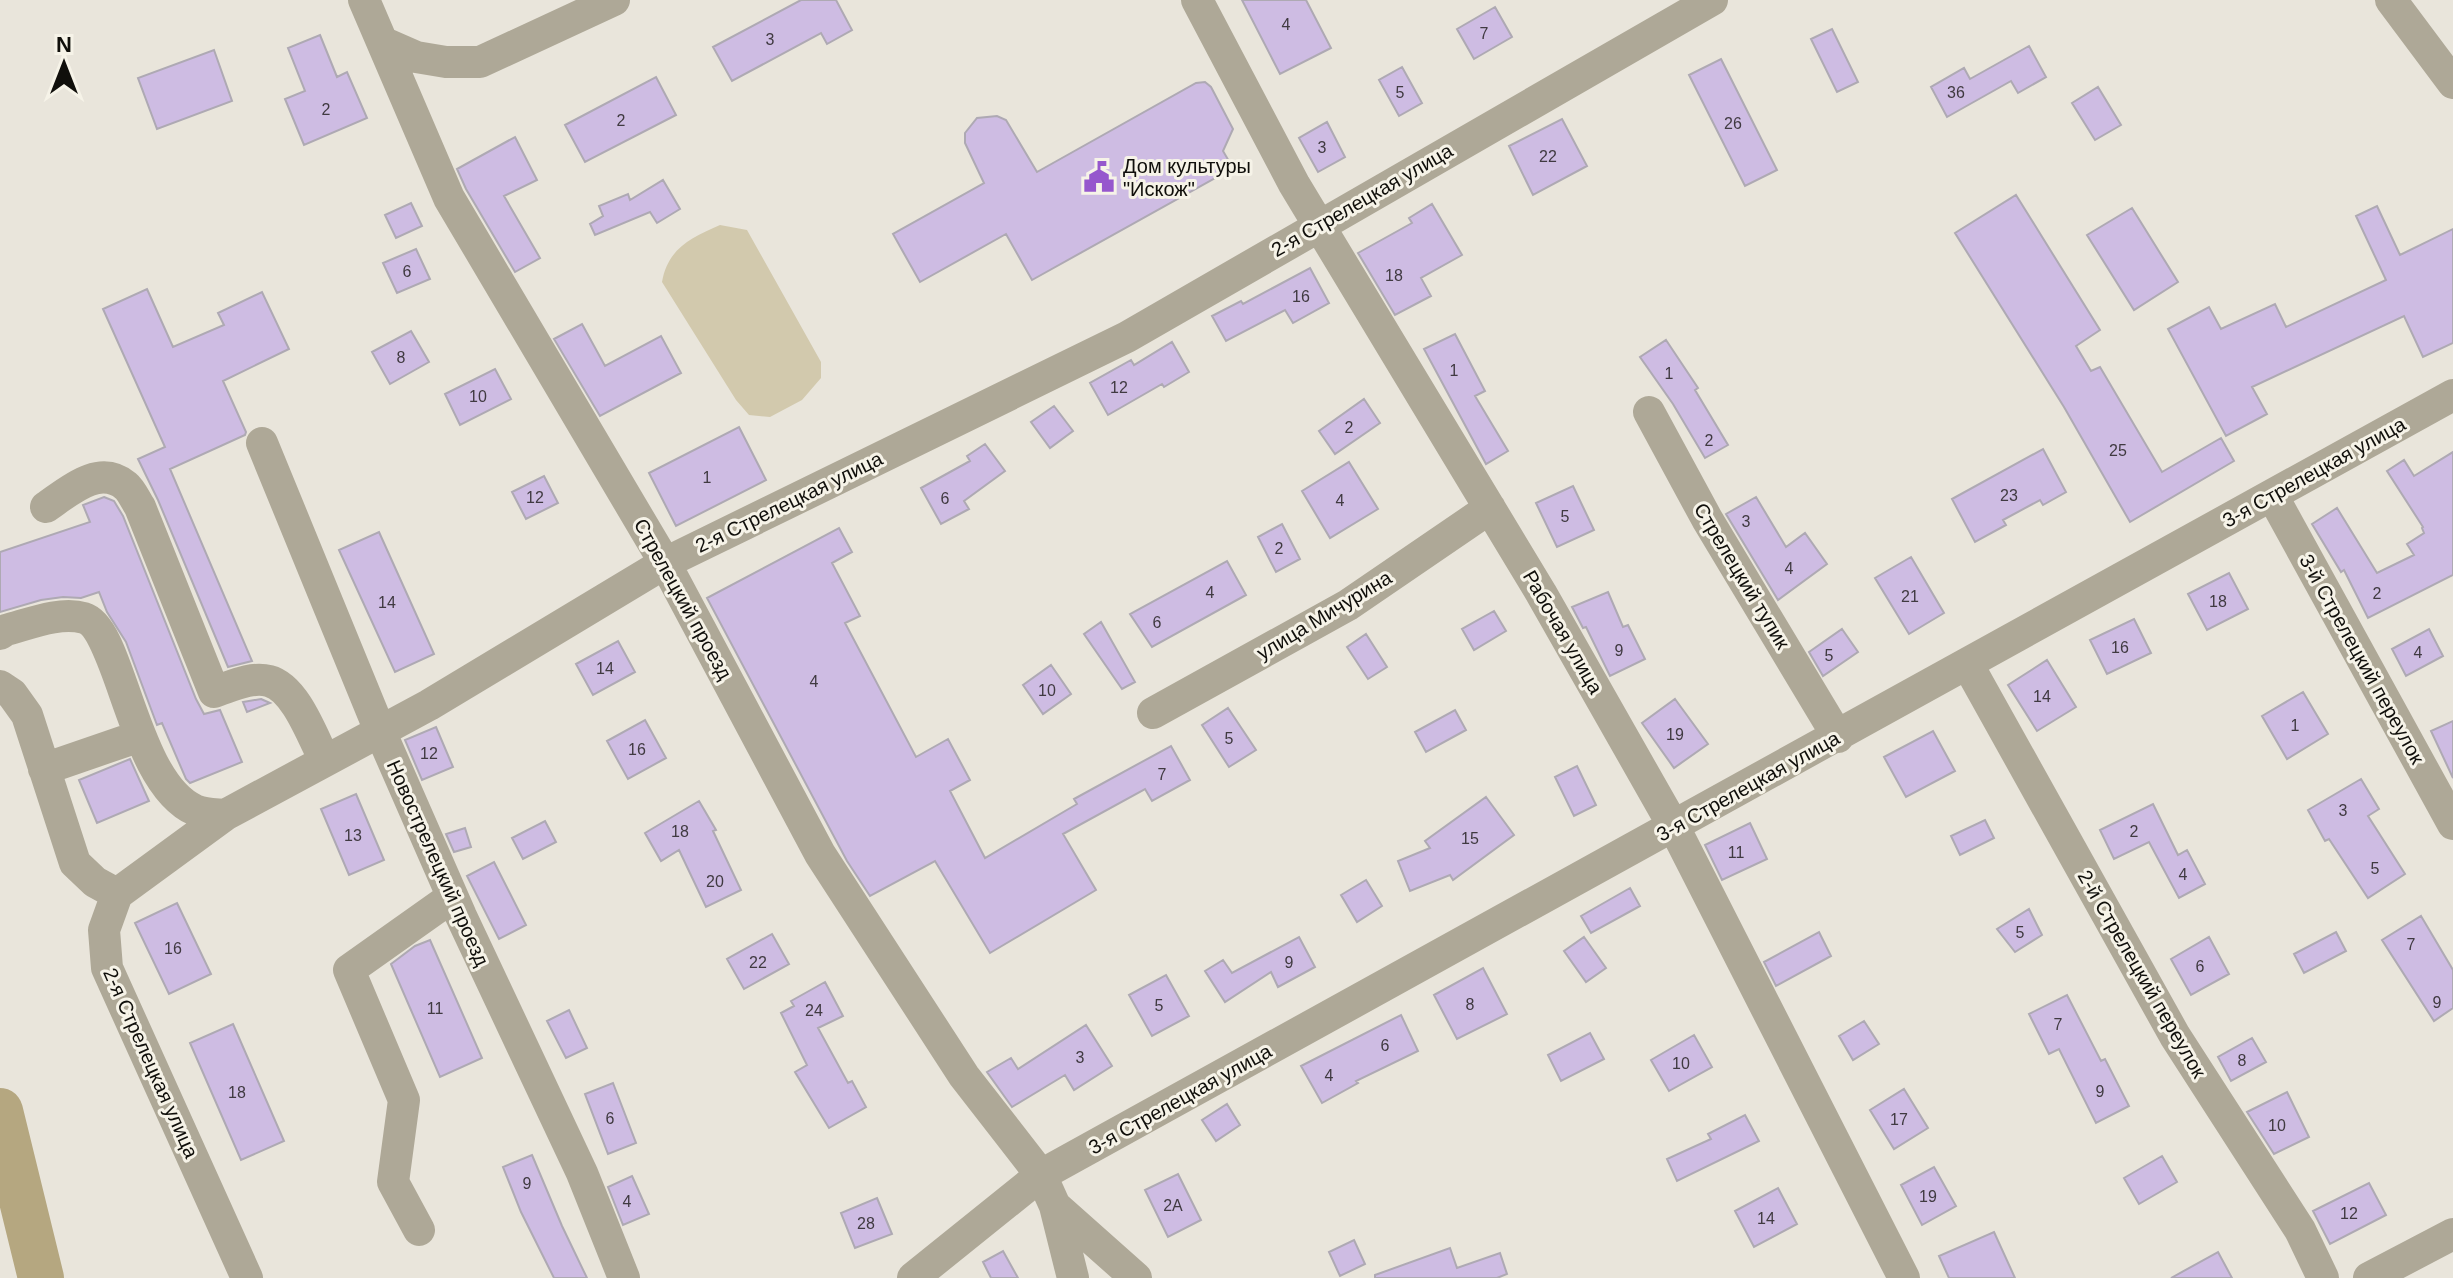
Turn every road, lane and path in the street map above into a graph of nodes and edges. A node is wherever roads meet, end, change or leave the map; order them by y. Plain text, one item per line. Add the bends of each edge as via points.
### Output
1 (364, 0) edge
2 (614, 0) edge
3 (1197, 0) edge
4 (1712, 0) edge
5 (2391, 0) edge
6 (384, 43) junction
7 (2453, 83) edge
8 (1319, 224) junction
9 (2453, 395) edge
10 (1649, 412) dead end
11 (262, 443) dead end
12 (2272, 495) junction
13 (46, 507) dead end
14 (1490, 508) junction
15 (665, 563) junction
16 (0, 634) edge
17 (1968, 665) junction
18 (0, 686) edge
19 (1153, 713) dead end
20 (380, 731) junction
21 (140, 736) junction
22 (1838, 737) junction
23 (325, 761) junction
24 (44, 769) junction
25 (225, 815) junction
26 (2453, 824) edge
27 (1674, 827) junction
28 (117, 894) junction
29 (452, 897) junction
30 (1041, 1175) junction
31 (1055, 1206) junction
32 (419, 1230) dead end
33 (2453, 1234) edge
34 (247, 1278) edge
35 (624, 1278) edge
36 (913, 1278) edge
37 (1073, 1278) edge
38 (1136, 1278) edge
39 (1904, 1278) edge
40 (2323, 1278) edge
41 (2369, 1278) edge

1 - 6 street, Стрелецкий проезд
2 - 6 street via 480,62 416,57
3 - 8 street, Рабочая улица
4 - 8 street, 2-я Стрелецкая улица
5 - 7 street
6 - 15 street, Стрелецкий проезд via 449,198
8 - 14 street, Рабочая улица
8 - 15 street, 2-я Стрелецкая улица via 1127,337
9 - 12 street, 3-я Стрелецкая улица
10 - 22 street, Стрелецкий тупик
11 - 20 street, Новострелецкий проезд
12 - 17 street, 3-я Стрелецкая улица
12 - 26 street, 3-й Стрелецкий переулок
13 - 23 street via 84,481 105,477 126,485 140,507 214,692 248,681 269,681 285,690
14 - 19 street, улица Мичурина via 1348,605
14 - 27 street, Рабочая улица
15 - 20 street, 2-я Стрелецкая улица
15 - 30 street, Стрелецкий проезд via 820,854 964,1076
16 - 21 street via 68,615 88,619 104,639
17 - 22 street, 3-я Стрелецкая улица
17 - 40 street, 2-й Стрелецкий переулок via 2175,1036 2300,1230
18 - 24 street via 27,715
20 - 23 street, 2-я Стрелецкая улица
20 - 29 street, Новострелецкий проезд
21 - 24 street
21 - 25 street via 168,789 195,811
22 - 27 street, 3-я Стрелецкая улица
23 - 25 street, 2-я Стрелецкая улица
24 - 28 street via 75,863
25 - 28 street, 2-я Стрелецкая улица
27 - 30 street, 3-я Стрелецкая улица
27 - 39 street, Рабочая улица
28 - 34 street, 2-я Стрелецкая улица via 104,930 107,968
29 - 32 street via 349,970 404,1100 393,1182
29 - 35 street, Новострелецкий проезд via 582,1173
30 - 31 street, Стрелецкий проезд
30 - 36 street, 3-я Стрелецкая улица
31 - 37 street
31 - 38 street
33 - 41 street

